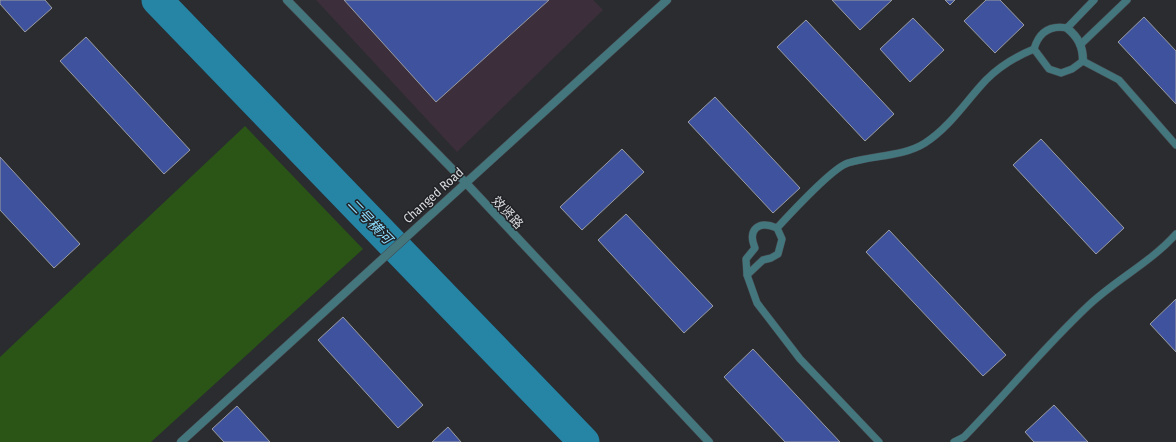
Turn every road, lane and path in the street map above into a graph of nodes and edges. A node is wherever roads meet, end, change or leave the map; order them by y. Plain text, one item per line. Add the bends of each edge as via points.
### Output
1 (287, 0) edge
2 (666, 0) edge
3 (1094, 0) edge
4 (1127, 0) edge
5 (1067, 28) junction
6 (1080, 45) junction
7 (1034, 49) junction
8 (1083, 61) junction
9 (1176, 145) edge
10 (464, 182) junction
11 (777, 228) junction
12 (1176, 234) edge
13 (747, 275) junction
14 (181, 442) edge
15 (709, 442) edge
16 (879, 442) edge
17 (954, 442) edge

1 - 10 street, 效贤路
2 - 10 street, Changed Road
3 - 5 lane
4 - 6 lane
5 - 6 street via 1076,35
5 - 7 lane via 1055,26 1044,32
6 - 8 street via 1083,50
7 - 8 lane via 1049,68 1061,73
7 - 11 lane via 1018,56 987,79 960,112 924,143 890,155 847,163 823,182
8 - 9 lane via 1119,80
10 - 14 street, Changed Road
10 - 15 street, 效贤路
11 - 13 lane via 782,239 778,254 762,260
11 - 13 lane via 767,224 755,230 751,239 755,248 746,259
12 - 17 lane via 1162,249 1070,323 969,432
13 - 16 lane via 757,303 800,359

